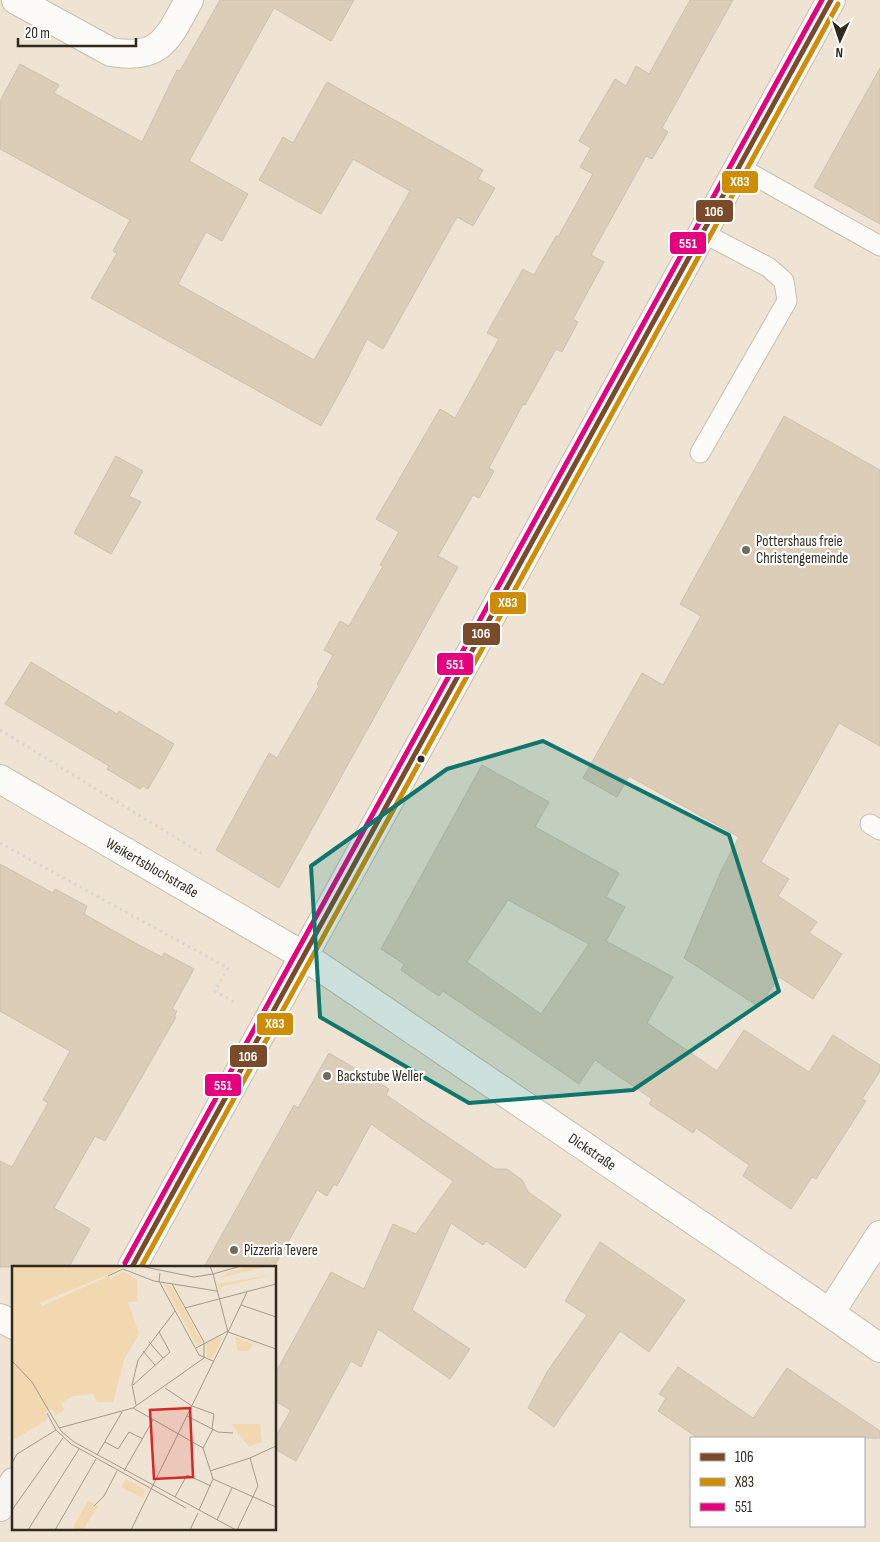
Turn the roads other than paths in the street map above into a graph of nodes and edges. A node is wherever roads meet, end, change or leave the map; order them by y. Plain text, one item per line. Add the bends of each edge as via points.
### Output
1 (16, 0) edge
2 (189, 0) edge
3 (831, 0) edge
4 (739, 167) junction
5 (703, 233) junction
6 (880, 246) edge
7 (700, 453) dead end
8 (0, 779) edge
9 (304, 956) junction
10 (880, 1235) edge
11 (133, 1266) edge
12 (830, 1312) junction
13 (0, 1318) edge
14 (12, 1324) edge
15 (880, 1348) edge
16 (12, 1486) edge
17 (0, 1507) edge

1 - 2 street via 111,52 127,55 144,54 161,44 171,34
3 - 4 main road
4 - 5 main road
4 - 6 lane
5 - 7 lane via 768,267 784,281 787,300
5 - 9 main road
8 - 9 street, Weikertsblochstraße
9 - 11 main road
9 - 12 street, Dickstraße
10 - 12 street
12 - 15 street, Dickstraße
13 - 14 street
16 - 17 main road

